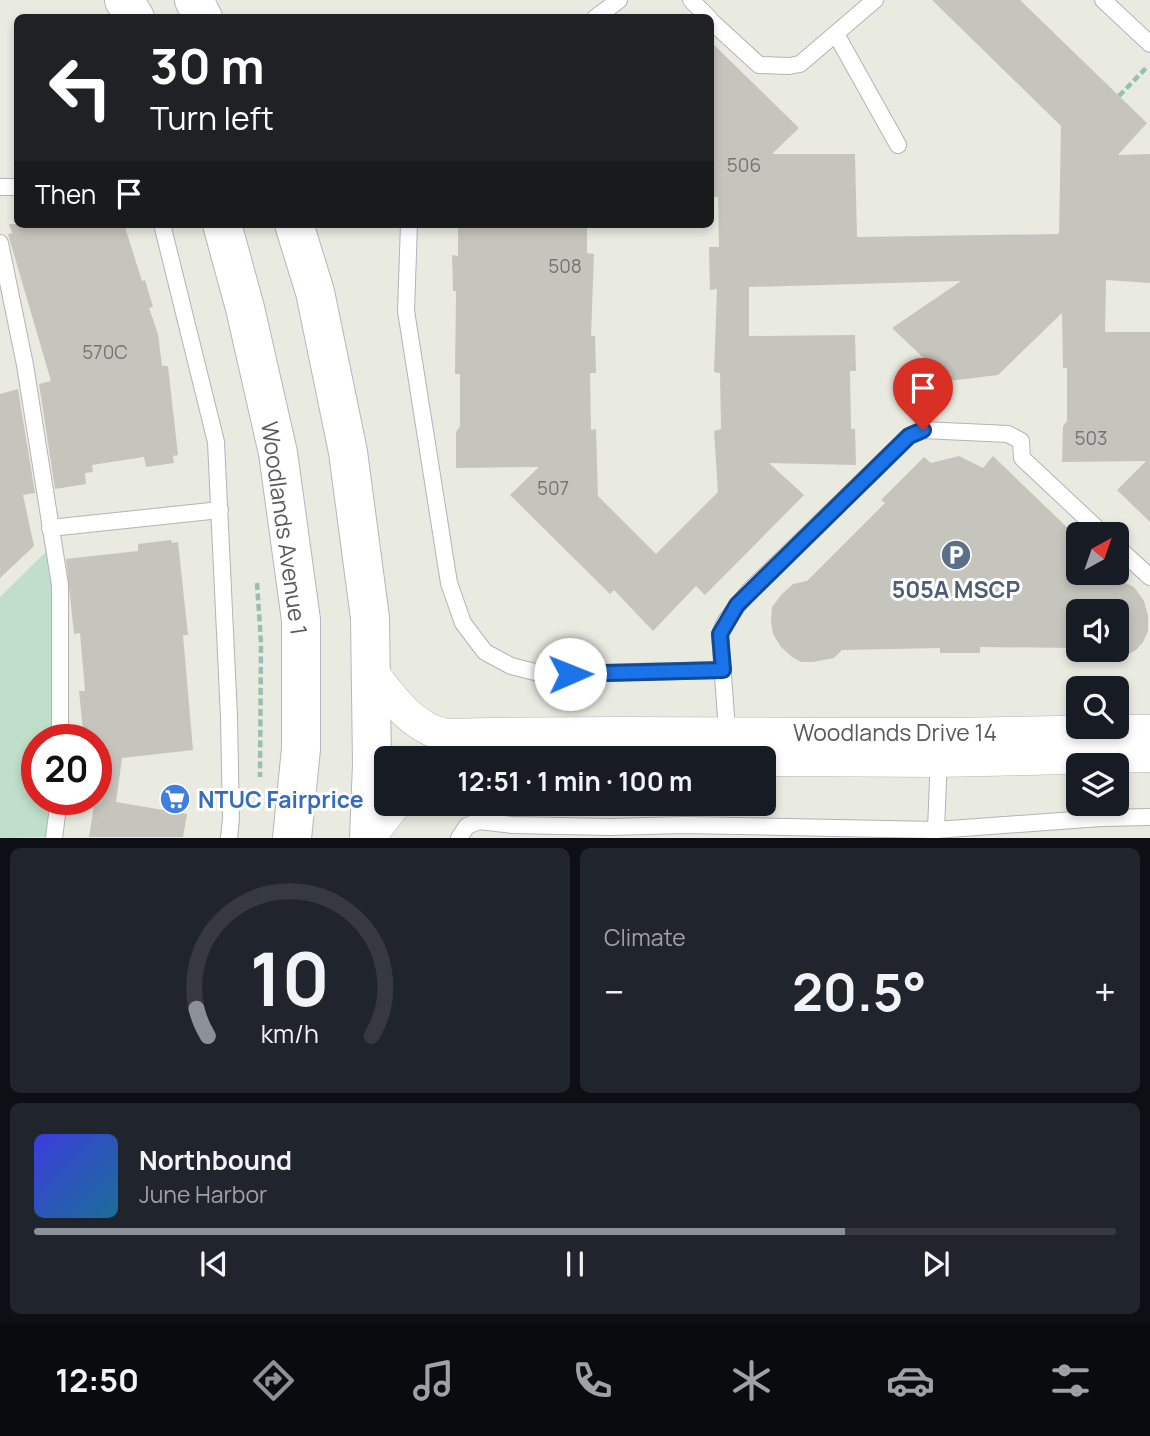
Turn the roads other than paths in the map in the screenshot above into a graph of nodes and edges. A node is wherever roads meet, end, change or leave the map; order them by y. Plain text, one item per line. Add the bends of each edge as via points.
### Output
1 (619, 0) edge
2 (691, 0) edge
3 (875, 0) edge
4 (1103, 0) edge
5 (600, 14) edge
6 (705, 14) edge
7 (714, 23) edge
8 (836, 34) junction
9 (1150, 44) edge
10 (898, 145) dead end
11 (163, 228) edge
12 (223, 228) edge
13 (295, 228) edge
14 (409, 228) edge
15 (0, 243) edge
16 (220, 510) junction
17 (1091, 522) edge
18 (50, 528) junction
19 (1129, 558) edge
20 (1150, 577) edge
21 (723, 670) junction
22 (372, 672) junction
23 (61, 724) edge
24 (1150, 731) edge
25 (728, 745) edge
26 (939, 747) junction
27 (1150, 757) edge
28 (776, 759) edge
29 (58, 815) edge
30 (386, 816) edge
31 (1150, 817) edge
32 (936, 830) junction
33 (684, 831) edge
34 (54, 838) edge
35 (229, 838) edge
36 (292, 838) edge
37 (369, 838) edge
38 (459, 838) edge

1 - 5 lane
2 - 6 lane
3 - 8 lane
4 - 9 lane
7 - 8 lane via 759,65 800,64
8 - 10 lane
11 - 16 lane via 216,442
12 - 36 street, Woodlands Avenue 1 via 278,453 301,620 301,749
13 - 22 street via 315,292 348,452 370,618
14 - 21 lane via 406,311 449,583 463,622 485,652 511,666 543,674
15 - 18 lane via 25,365
16 - 18 lane
16 - 35 lane
17 - 21 lane via 1022,458 1021,441 1008,434 923,430 909,436 737,605 720,634
18 - 23 lane via 60,585
19 - 20 lane
21 - 25 lane
22 - 25 street, Woodlands Drive 14 via 403,710 436,733
22 - 37 street
24 - 26 street, Woodlands Drive 14 via 1077,730
25 - 26 street, Woodlands Drive 14
26 - 27 street, Woodlands Drive 14
26 - 28 street, Woodlands Drive 14
26 - 32 lane
29 - 34 lane
30 - 37 street
31 - 32 lane
32 - 33 lane
33 - 38 lane via 479,821 467,826

